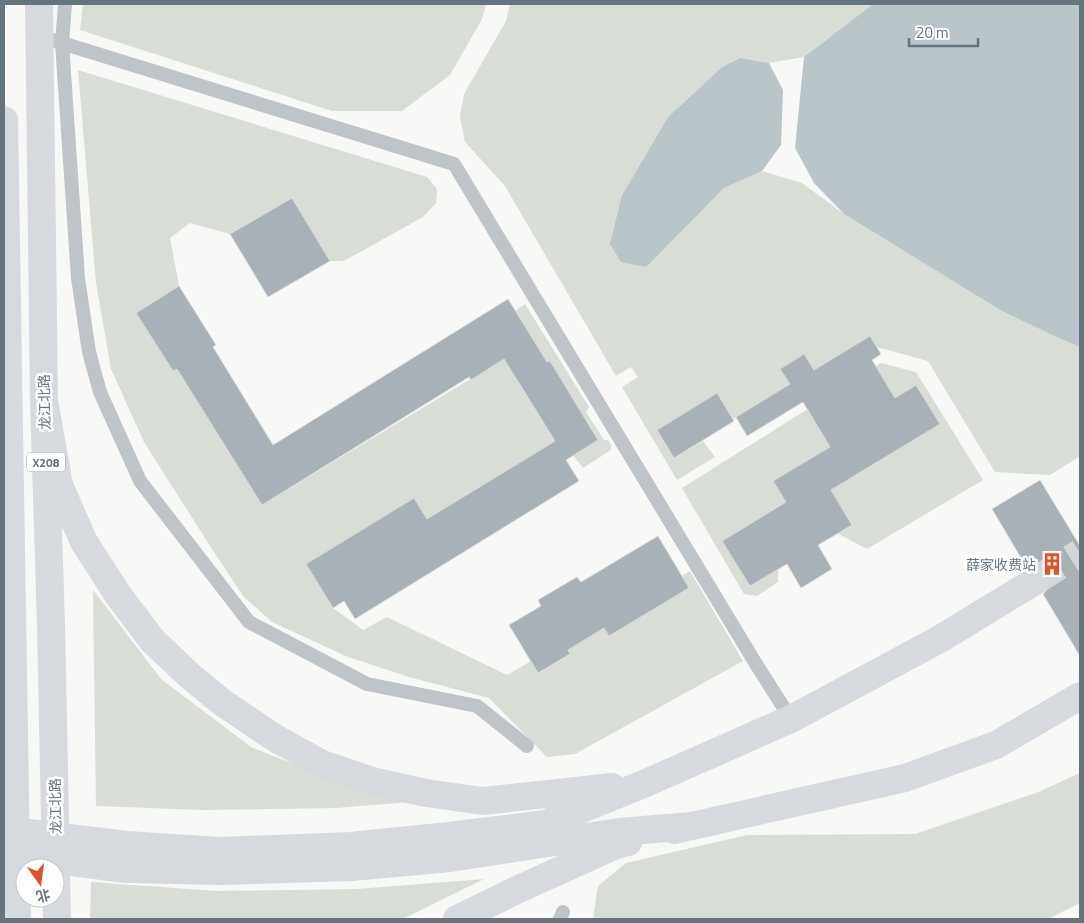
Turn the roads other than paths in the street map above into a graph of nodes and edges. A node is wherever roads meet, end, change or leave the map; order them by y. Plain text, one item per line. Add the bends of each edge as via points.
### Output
1 (38, 4) edge
2 (65, 4) edge
3 (50, 40) junction
4 (4, 120) edge
5 (44, 401) junction
6 (1035, 580) tunnel mouth
7 (1080, 696) edge
8 (792, 719) junction
9 (527, 746) dead end
10 (646, 783) junction
11 (692, 826) junction
12 (4, 830) edge
13 (4, 853) edge
14 (126, 857) junction
15 (17, 919) edge
16 (57, 919) edge
17 (457, 919) edge

1 - 3 main road, 龙江北路 / X208
2 - 3 lane
3 - 5 main road, 龙江北路 / X208
3 - 8 lane via 454,164
3 - 9 lane via 89,352 100,392 140,481 249,622 367,684 477,706
4 - 15 main road
5 - 10 main road via 59,485 84,542 118,595 153,641 190,676 275,738 322,764 372,781 483,801
5 - 16 main road, 龙江北路 / X208
6 - 8 main road via 940,638
7 - 11 main road via 996,745 905,778
8 - 10 main road
10 - 14 main road via 544,824 350,846
11 - 14 main road via 619,832 450,858 352,867 222,871
11 - 17 main road via 616,845
12 - 14 main road
13 - 14 main road

